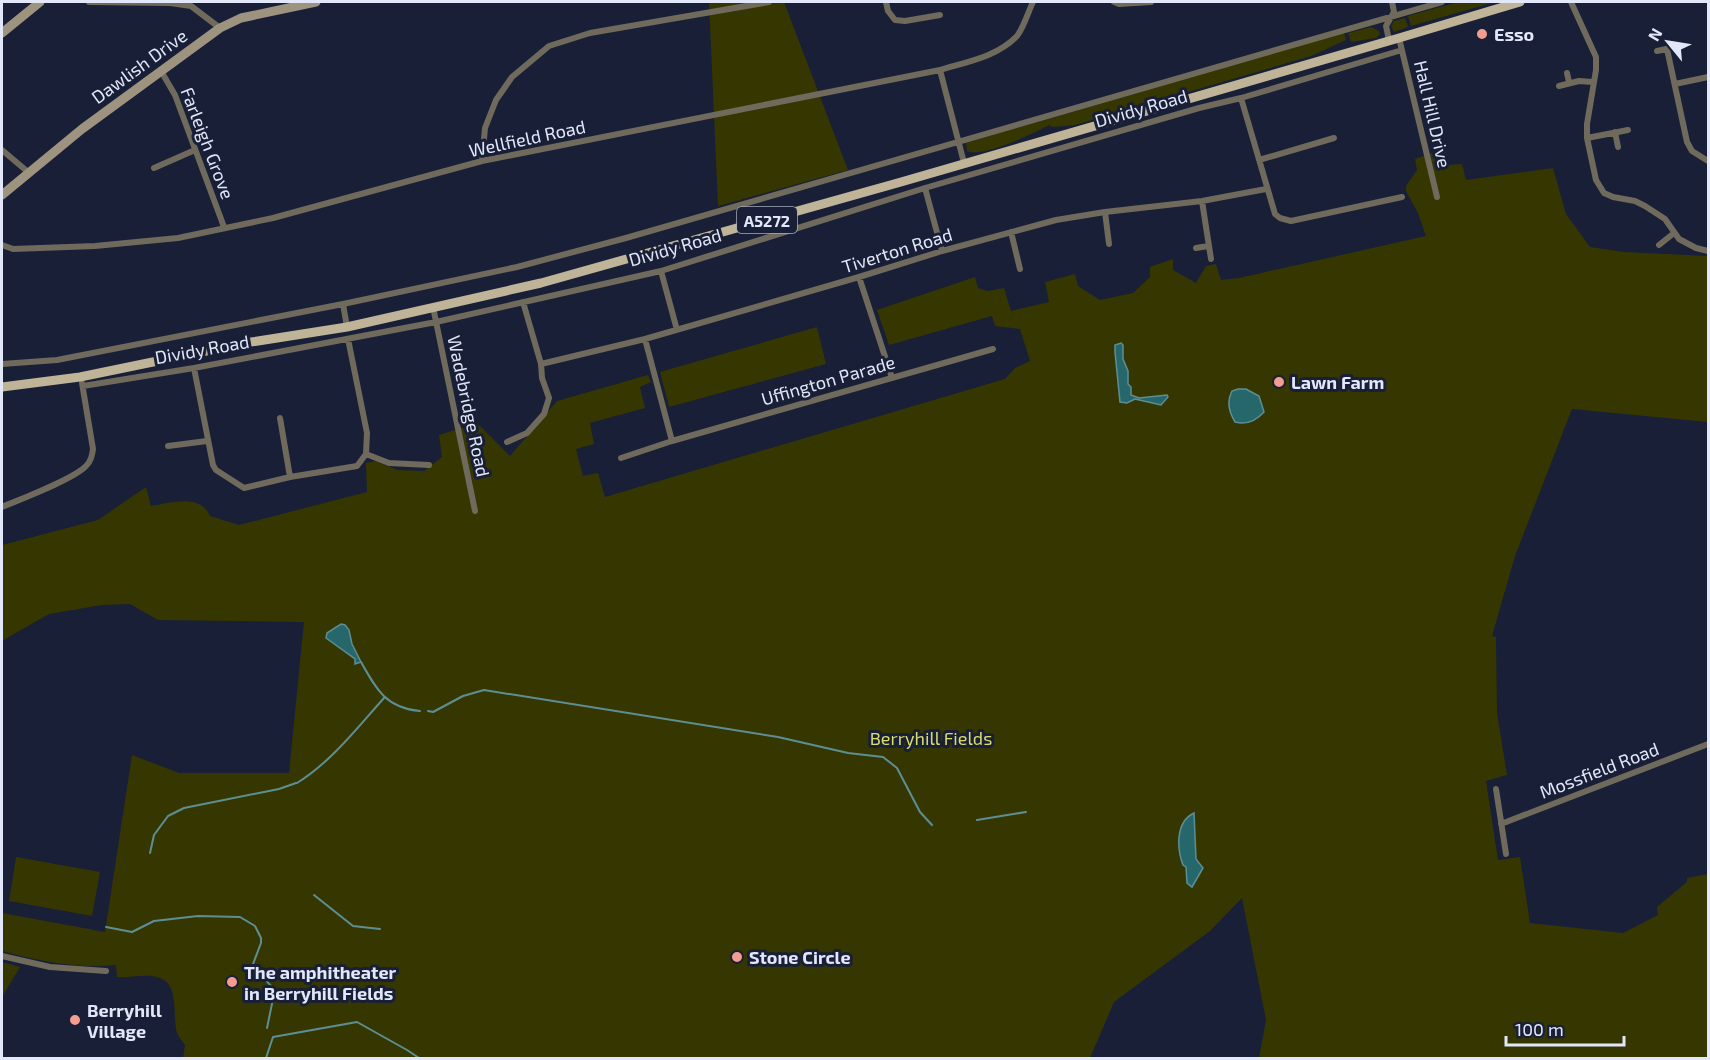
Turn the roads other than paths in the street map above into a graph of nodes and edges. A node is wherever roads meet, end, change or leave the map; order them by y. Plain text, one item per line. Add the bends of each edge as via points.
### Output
1 (40, 2) edge
2 (89, 2) edge
3 (315, 2) edge
4 (769, 2) edge
5 (886, 2) edge
6 (1033, 2) edge
7 (1114, 2) edge
8 (1152, 2) edge
9 (1392, 2) edge
10 (1442, 2) edge
11 (1520, 2) edge
12 (1572, 2) edge
13 (940, 15) dead end
14 (1389, 18) junction
15 (220, 28) junction
16 (2, 33) edge
17 (1394, 39) junction
18 (1680, 46) dead end
19 (1667, 49) junction
20 (1402, 50) junction
21 (1657, 51) dead end
22 (940, 70) junction
23 (161, 71) junction
24 (1567, 73) dead end
25 (1708, 77) edge
26 (1569, 82) junction
27 (1593, 82) junction
28 (1675, 84) junction
29 (1559, 86) dead end
30 (1241, 98) junction
31 (1628, 130) dead end
32 (1615, 132) junction
33 (1334, 138) dead end
34 (1587, 138) junction
35 (958, 141) junction
36 (1618, 147) dead end
37 (2, 150) edge
38 (195, 150) junction
39 (1259, 160) junction
40 (482, 161) junction
41 (1708, 161) edge
42 (964, 163) junction
43 (154, 168) dead end
44 (28, 172) junction
45 (925, 188) junction
46 (1266, 189) junction
47 (2, 195) edge
48 (1402, 197) dead end
49 (1437, 197) dead end
50 (1202, 201) junction
51 (1105, 212) junction
52 (224, 228) junction
53 (1011, 232) junction
54 (1674, 233) junction
55 (1109, 244) dead end
56 (2, 245) edge
57 (1659, 245) dead end
58 (1208, 246) junction
59 (1196, 248) dead end
60 (942, 251) junction
61 (1708, 251) edge
62 (1211, 260) dead end
63 (1020, 270) dead end
64 (661, 271) junction
65 (859, 277) junction
66 (523, 302) junction
67 (343, 304) junction
68 (433, 307) junction
69 (436, 322) junction
70 (347, 327) junction
71 (677, 330) junction
72 (348, 339) junction
73 (645, 339) junction
74 (993, 349) dead end
75 (2, 364) edge
76 (541, 364) junction
77 (194, 368) junction
78 (892, 378) junction
79 (82, 381) junction
80 (2, 387) edge
81 (280, 418) dead end
82 (207, 441) junction
83 (672, 441) junction
84 (507, 442) dead end
85 (168, 446) dead end
86 (366, 454) junction
87 (621, 458) dead end
88 (429, 465) dead end
89 (290, 477) junction
90 (2, 507) edge
91 (475, 511) dead end
92 (1708, 744) edge
93 (1496, 789) dead end
94 (1501, 824) junction
95 (1506, 854) dead end
96 (2, 956) edge
97 (106, 971) dead end

1 - 16 street
2 - 15 street via 191,6
3 - 15 street, Dawlish Drive via 241,18
4 - 40 street via 590,33 549,46 512,77 496,100 485,128
5 - 13 street via 895,20
6 - 22 street, Wellfield Road via 1018,34 1002,48
7 - 8 street
9 - 14 street, Hall Hill Drive via 1394,12
10 - 14 street, Dividy Road
11 - 17 main road, Dividy Road / A5272
12 - 27 street via 1596,57
14 - 17 street, Hall Hill Drive via 1386,26
14 - 35 street, Dividy Road
15 - 23 street, Dawlish Drive
17 - 20 street, Hall Hill Drive
17 - 42 main road, Dividy Road / A5272
18 - 19 street
19 - 21 street
19 - 28 street
20 - 30 street, Dividy Road
20 - 49 street, Hall Hill Drive
22 - 35 street
22 - 40 street, Wellfield Road
23 - 38 street, Farleigh Grove via 175,95
23 - 44 street, Dawlish Drive
24 - 26 street
25 - 28 street
26 - 27 street
26 - 29 street
27 - 34 street
28 - 41 street via 1687,142 1692,151
30 - 39 street
30 - 45 street, Dividy Road
31 - 32 street
32 - 34 street
32 - 36 street
33 - 39 street
34 - 54 street via 1596,180 1604,193 1645,206 1665,219
35 - 42 street
35 - 67 street, Dividy Road via 517,267
37 - 44 street
38 - 43 street
38 - 52 street, Farleigh Grove
39 - 46 street
40 - 52 street, Wellfield Road
42 - 68 main road, Dividy Road / A5272 via 552,280
44 - 47 street, Dawlish Drive
45 - 60 street
45 - 64 street, Dividy Road
46 - 48 street via 1275,214 1291,221
46 - 50 street, Tiverton Road
50 - 51 street, Tiverton Road
50 - 58 street
51 - 53 street, Tiverton Road
51 - 55 street
52 - 56 street, Wellfield Road via 178,238 95,246 13,249
53 - 60 street, Tiverton Road
53 - 63 street
54 - 57 street
54 - 61 street via 1687,244
58 - 59 street
58 - 62 street
60 - 65 street, Tiverton Road
64 - 66 street, Dividy Road
64 - 71 street
65 - 71 street, Tiverton Road
65 - 78 street
66 - 69 street, Dividy Road
66 - 76 street
67 - 70 street
67 - 75 street, Dividy Road via 57,360
68 - 69 street, Wadebridge Road
68 - 70 main road, Dividy Road / A5272
69 - 72 street, Dividy Road
69 - 91 street, Wadebridge Road
70 - 79 main road, Dividy Road / A5272 via 245,343
71 - 73 street, Tiverton Road
72 - 77 street, Dividy Road
72 - 86 street via 367,433
73 - 76 street, Tiverton Road
73 - 83 street
74 - 78 street, Uffington Parade
76 - 84 street via 549,398 544,414 526,433
77 - 79 street, Dividy Road
77 - 82 street
78 - 83 street, Uffington Parade
79 - 80 main road, Dividy Road / A5272
79 - 90 street via 93,449 88,465
81 - 89 street
82 - 85 street
82 - 89 street via 216,470 244,488
83 - 87 street, Uffington Parade
86 - 88 street via 388,463
86 - 89 street via 357,466
92 - 94 street, Mossfield Road
93 - 94 street
94 - 95 street
96 - 97 street via 50,966

